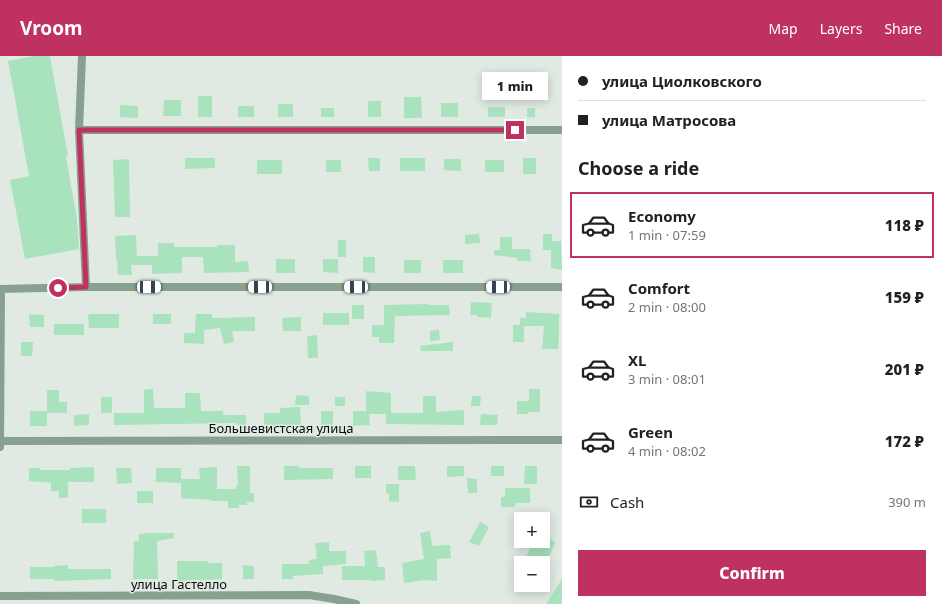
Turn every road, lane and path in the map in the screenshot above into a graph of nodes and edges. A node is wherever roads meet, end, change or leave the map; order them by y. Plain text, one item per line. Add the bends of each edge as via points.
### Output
1 (82, 56) edge
2 (79, 130) junction
3 (562, 130) edge
4 (86, 287) junction
5 (562, 287) edge
6 (0, 289) edge
7 (562, 440) edge
8 (0, 441) edge
9 (0, 447) edge
10 (0, 596) edge
11 (356, 604) edge

1 - 2 street
2 - 3 street
2 - 4 street
4 - 5 street
4 - 6 street
6 - 8 street
7 - 8 street, Большевистская улица
8 - 9 street
10 - 11 street, улица Гастелло via 309,595

